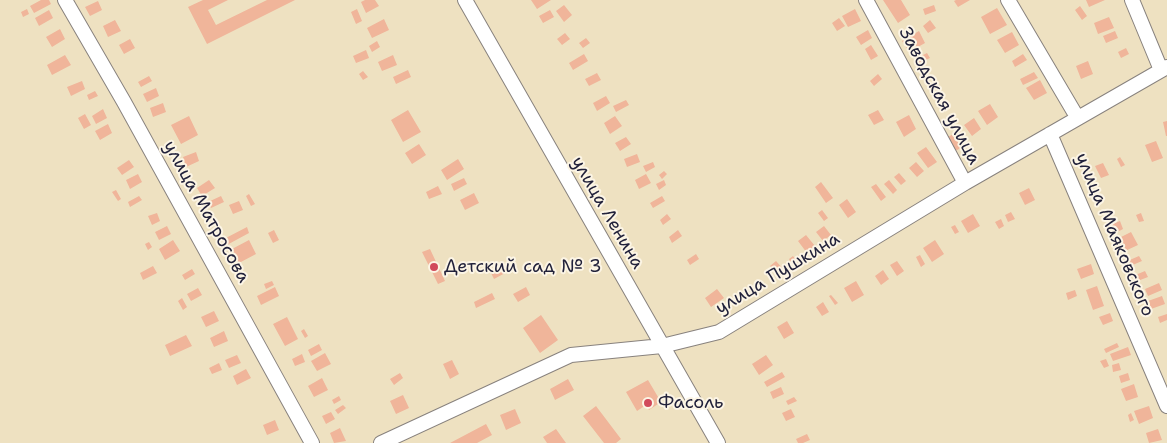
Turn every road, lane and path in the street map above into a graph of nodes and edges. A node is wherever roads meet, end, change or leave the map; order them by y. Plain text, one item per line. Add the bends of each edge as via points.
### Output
1 (65, 0) edge
2 (465, 0) edge
3 (866, 0) edge
4 (1008, 0) edge
5 (1132, 0) edge
6 (1164, 68) edge
7 (1077, 117) junction
8 (1050, 134) junction
9 (965, 183) junction
10 (662, 346) junction
11 (1167, 406) edge
12 (312, 443) edge
13 (381, 443) edge
14 (718, 443) edge

1 - 12 street, улица Матросова
2 - 10 street, улица Ленина
3 - 9 street, Заводская улица
4 - 7 street
5 - 6 street
6 - 7 street, улица Пушкина
7 - 8 street, улица Пушкина
8 - 9 street, улица Пушкина
8 - 11 street, улица Маяковского
9 - 10 street, улица Пушкина via 719,332
10 - 13 street, улица Пушкина via 571,355
10 - 14 street, улица Ленина

